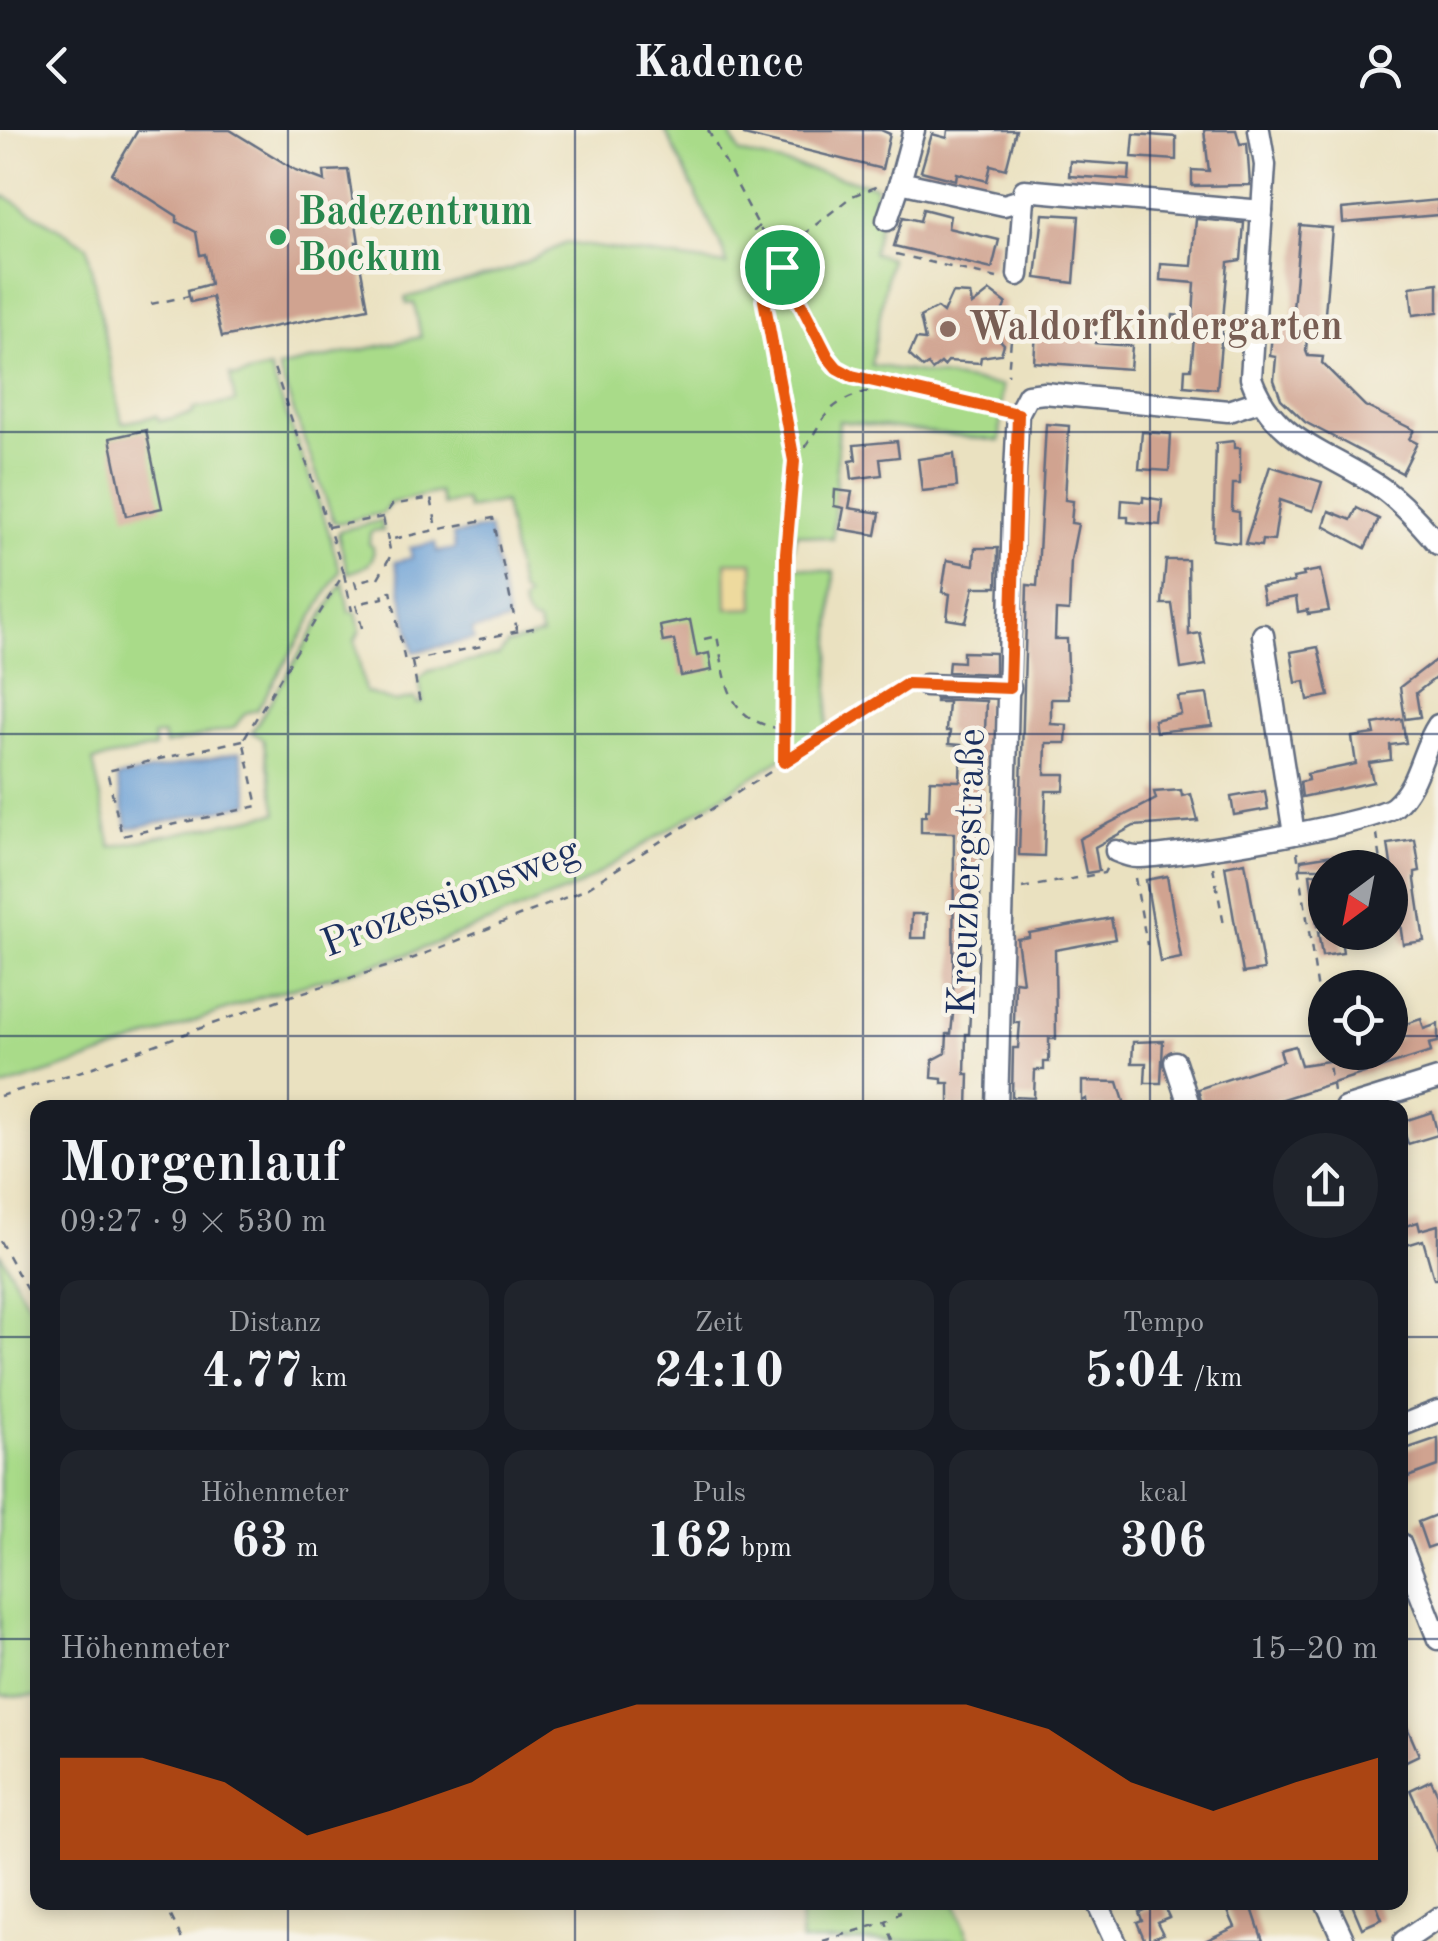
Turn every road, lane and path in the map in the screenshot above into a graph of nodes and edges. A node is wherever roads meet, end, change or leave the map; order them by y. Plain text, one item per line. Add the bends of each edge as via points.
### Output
1 (708, 130) edge
2 (914, 130) edge
3 (1259, 130) edge
4 (891, 182) junction
5 (1024, 199) junction
6 (1262, 211) junction
7 (887, 220) dead end
8 (759, 226) junction
9 (896, 254) dead end
10 (777, 255) junction
11 (782, 267) junction
12 (1018, 275) joint
13 (189, 296) dead end
14 (764, 300) junction
15 (151, 304) dead end
16 (994, 325) dead end
17 (273, 365) dead end
18 (1008, 376) dead end
19 (878, 382) junction
20 (1259, 401) junction
21 (1018, 414) junction
22 (794, 461) junction
23 (383, 517) junction
24 (328, 528) junction
25 (438, 529) junction
26 (388, 540) junction
27 (1438, 544) edge
28 (344, 573) junction
29 (357, 589) dead end
30 (352, 611) dead end
31 (540, 627) dead end
32 (362, 628) dead end
33 (517, 632) junction
34 (1263, 635) dead end
35 (704, 639) dead end
36 (411, 661) junction
37 (926, 685) joint
38 (1010, 688) junction
39 (420, 703) dead end
40 (1438, 725) edge
41 (784, 729) junction
42 (243, 740) junction
43 (784, 762) junction
44 (1375, 816) junction
45 (1294, 834) junction
46 (1210, 847) junction
47 (1380, 850) edge
48 (1124, 854) junction
49 (1004, 889) junction
50 (1224, 925) dead end
51 (1147, 946) dead end
52 (1315, 970) edge
53 (1175, 1062) dead end
54 (1332, 1070) edge
55 (1438, 1079) edge
56 (0, 1096) edge
57 (1339, 1098) edge
58 (997, 1100) edge
59 (1187, 1100) edge
60 (0, 1241) edge
61 (30, 1295) edge
62 (1438, 1411) edge
63 (1408, 1423) edge
64 (1408, 1564) edge
65 (1438, 1638) edge
66 (168, 1910) edge
67 (899, 1910) edge
68 (1101, 1910) edge
69 (1330, 1910) edge
70 (1438, 1918) edge
71 (886, 1922) junction
72 (183, 1941) edge
73 (822, 1941) edge
74 (894, 1941) edge
75 (1115, 1941) edge
76 (1344, 1941) edge
77 (1404, 1941) edge

1 - 8 path
2 - 4 street
3 - 6 street
4 - 5 street via 1004,205
4 - 7 street
4 - 10 path via 852,196
5 - 6 street via 1024,190
5 - 12 street
6 - 20 street via 1251,378
8 - 10 path
8 - 14 path via 754,231
9 - 12 path via 1004,279
10 - 11 path
11 - 14 path
11 - 19 path via 837,368
13 - 15 path
14 - 22 path
16 - 18 path via 1012,327
17 - 24 path
19 - 21 path
19 - 22 path via 874,390 832,406
20 - 21 street via 1228,411 1044,392 1028,395
20 - 27 street via 1286,432 1386,491
21 - 38 street, Kreuzbergstraße
22 - 41 path
23 - 24 path
23 - 25 path via 392,506 431,498
23 - 26 path
24 - 28 path
25 - 26 path
25 - 33 path via 493,518
26 - 29 path via 390,555 378,577 355,582
28 - 30 path
28 - 42 path
31 - 33 path
32 - 36 path via 356,604 391,591 405,662
33 - 36 path
34 - 45 street
35 - 41 path via 718,636 736,706 762,726
36 - 39 path
37 - 38 street
37 - 43 path, Prozessionsweg via 907,684
38 - 49 street, Kreuzbergstraße
40 - 44 street via 1408,792 1392,810
41 - 43 path
42 - 42 path via 107,770 122,836 258,806
43 - 56 path, Prozessionsweg via 582,891 409,960
44 - 45 street
44 - 47 path
45 - 46 street
45 - 52 path
46 - 48 street
46 - 50 path
48 - 49 path via 1104,873
48 - 51 path
49 - 58 street, Kreuzbergstraße
53 - 59 street
54 - 57 path
55 - 57 street
60 - 61 path
62 - 63 street
64 - 65 street
66 - 72 path
67 - 71 path
68 - 75 street
69 - 76 street
70 - 77 street
71 - 73 path
71 - 74 path

